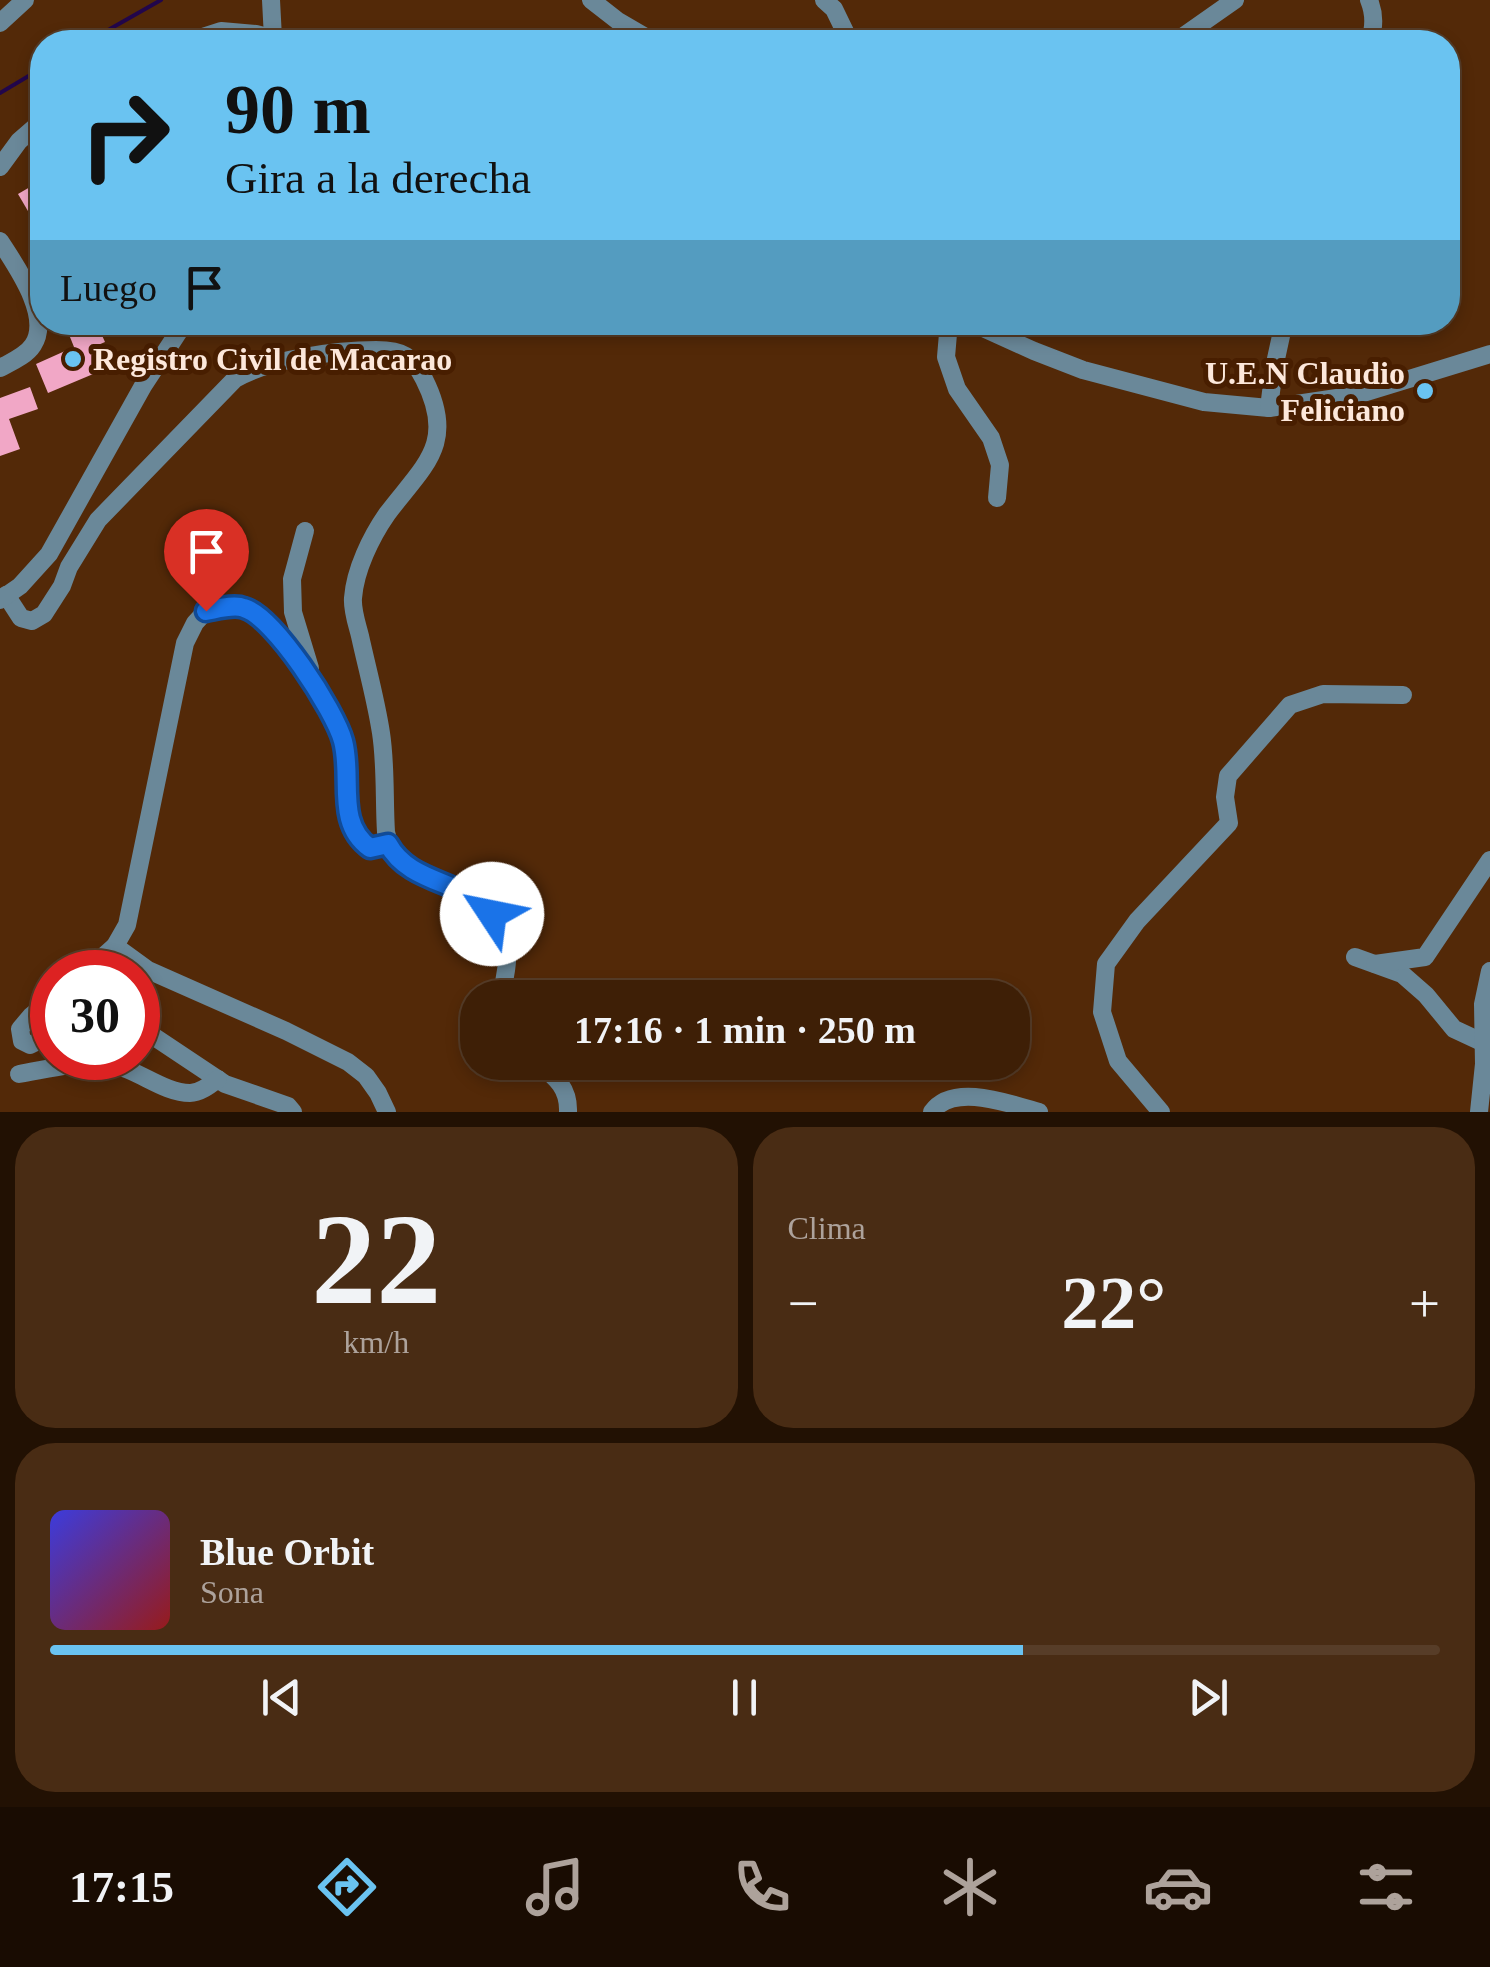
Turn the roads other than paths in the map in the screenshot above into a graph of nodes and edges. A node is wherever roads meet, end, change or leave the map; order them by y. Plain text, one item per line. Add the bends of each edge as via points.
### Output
1 (26, 0) edge
2 (271, 0) edge
3 (591, 0) edge
4 (824, 0) edge
5 (1235, 0) edge
6 (1373, 3) edge
7 (0, 23) edge
8 (278, 30) edge
9 (633, 30) edge
10 (844, 30) edge
11 (1192, 30) edge
12 (1373, 30) edge
13 (30, 131) edge
14 (0, 167) edge
15 (0, 242) edge
16 (30, 292) edge
17 (38, 335) edge
18 (176, 335) edge
19 (948, 335) edge
20 (999, 335) edge
21 (1281, 335) edge
22 (1490, 354) edge
23 (0, 368) edge
24 (1269, 408) junction
25 (997, 498) dead end
26 (305, 531) dead end
27 (3, 598) edge
28 (316, 688) junction
29 (1403, 695) dead end
30 (388, 844) junction
31 (1490, 860) edge
32 (116, 946) junction
33 (111, 950) edge
34 (1355, 958) dead end
35 (1375, 964) junction
36 (1490, 971) edge
37 (503, 980) edge
38 (30, 1017) edge
39 (160, 1041) edge
40 (1484, 1042) junction
41 (30, 1045) edge
42 (19, 1074) dead end
43 (218, 1079) junction
44 (557, 1080) edge
45 (294, 1112) edge
46 (386, 1112) edge
47 (568, 1112) edge
48 (932, 1112) edge
49 (1040, 1112) edge
50 (1161, 1112) edge
51 (1479, 1112) edge

1 - 7 street
2 - 8 street
3 - 9 street
4 - 10 street
5 - 11 street
6 - 12 street
13 - 14 street
15 - 16 street
17 - 23 street via 24,355
18 - 27 street via 49,554
19 - 25 street via 946,356 957,388 1000,465
20 - 24 street via 1083,370 1204,402
21 - 24 street
22 - 24 street via 1357,395
26 - 28 street via 292,579 293,612
27 - 30 street via 20,618 38,620 98,520 235,379 302,358 372,350 407,356 432,396 436,440 374,536 352,601 381,733
28 - 30 street via 344,744 348,818 370,848
28 - 32 street via 289,648 244,607 206,611 195,623 184,643 127,924
29 - 50 street via 1324,694 1290,705 1228,776 1229,823 1137,920 1106,964 1102,1012 1118,1060
30 - 37 street via 398,860 477,898 492,914 508,954
31 - 35 street via 1425,957
32 - 33 street
32 - 46 street via 148,970 348,1062 366,1076
34 - 35 street
35 - 40 street via 1402,974 1454,1029
36 - 40 street
38 - 41 street via 20,1029
39 - 43 street
40 - 51 street
42 - 43 street via 102,1063 190,1093
43 - 45 street
44 - 47 street
48 - 49 street via 964,1096

